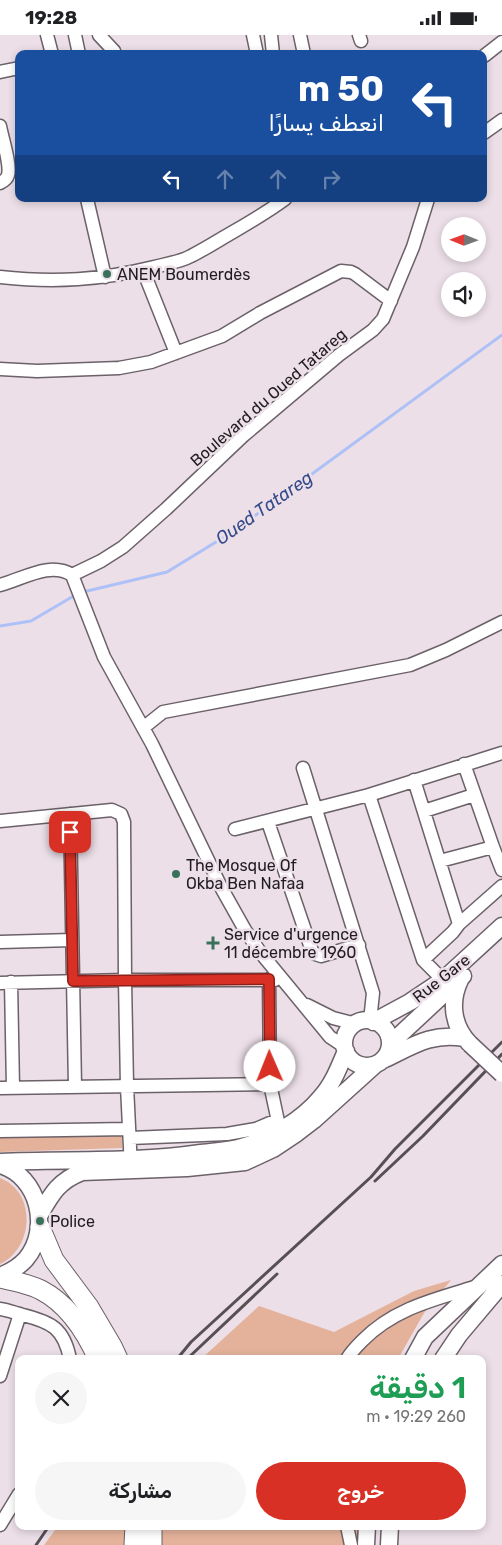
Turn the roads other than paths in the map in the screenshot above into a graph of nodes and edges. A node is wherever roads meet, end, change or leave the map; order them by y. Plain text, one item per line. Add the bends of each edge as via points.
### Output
1 (47, 35) edge
2 (75, 35) edge
3 (99, 35) edge
4 (253, 35) edge
5 (271, 35) edge
6 (300, 35) edge
7 (502, 42) edge
8 (51, 50) edge
9 (78, 50) edge
10 (113, 50) edge
11 (256, 50) edge
12 (273, 50) edge
13 (303, 50) edge
14 (487, 54) edge
15 (15, 69) edge
16 (0, 72) edge
17 (502, 119) edge
18 (0, 126) edge
19 (487, 131) edge
20 (0, 183) edge
21 (88, 202) edge
22 (280, 202) edge
23 (427, 202) edge
24 (143, 269) junction
25 (0, 277) edge
26 (105, 277) junction
27 (391, 301) junction
28 (176, 353) junction
29 (0, 369) edge
30 (72, 575) junction
31 (0, 585) edge
32 (502, 622) edge
33 (143, 728) junction
34 (502, 753) edge
35 (464, 764) junction
36 (303, 768) dead end
37 (414, 779) junction
38 (369, 795) junction
39 (474, 795) junction
40 (315, 808) junction
41 (424, 811) junction
42 (70, 814) junction
43 (0, 821) edge
44 (268, 822) junction
45 (235, 829) dead end
46 (492, 847) junction
47 (440, 861) junction
48 (502, 870) edge
49 (502, 886) edge
50 (459, 924) junction
51 (502, 926) edge
52 (502, 937) edge
53 (72, 940) junction
54 (0, 942) edge
55 (359, 945) junction
56 (423, 961) junction
57 (461, 978) junction
58 (269, 979) junction
59 (125, 980) junction
60 (283, 980) junction
61 (442, 980) junction
62 (73, 981) junction
63 (6, 983) edge
64 (303, 1003) junction
65 (366, 1022) junction
66 (408, 1028) junction
67 (464, 1037) junction
68 (388, 1038) junction
69 (345, 1049) junction
70 (379, 1063) junction
71 (502, 1074) edge
72 (270, 1084) junction
73 (127, 1086) junction
74 (75, 1087) junction
75 (6, 1088) edge
76 (279, 1125) junction
77 (0, 1131) edge
78 (130, 1133) junction
79 (0, 1164) edge
80 (131, 1165) junction
81 (39, 1222) junction
82 (502, 1264) edge
83 (0, 1277) edge
84 (502, 1284) edge
85 (478, 1286) junction
86 (0, 1309) edge
87 (20, 1314) junction
88 (69, 1355) edge
89 (96, 1355) edge
90 (116, 1355) edge
91 (349, 1355) edge
92 (415, 1355) edge
93 (446, 1355) edge
94 (0, 1376) edge
95 (15, 1500) edge
96 (0, 1525) edge
97 (135, 1530) edge
98 (152, 1530) edge
99 (348, 1530) edge
100 (367, 1530) edge
101 (390, 1530) edge
102 (134, 1545) edge
103 (152, 1545) edge
104 (351, 1545) edge
105 (366, 1545) edge
106 (389, 1545) edge

1 - 8 street
2 - 9 street
3 - 10 street
4 - 11 street
5 - 12 street
6 - 13 street
7 - 14 street
15 - 16 street
17 - 19 street
18 - 20 street via 8,166 8,175
21 - 26 street
22 - 24 street via 190,257
23 - 27 street, Boulevard du Oued Tatareg
24 - 26 street
24 - 28 street
25 - 26 street via 55,281
27 - 28 street via 355,274 336,272 222,336
27 - 30 street, Boulevard du Oued Tatareg via 383,319 373,330 243,436 123,547
28 - 29 street via 119,368
30 - 31 street via 51,569
30 - 33 street via 104,657
32 - 33 street via 410,665 163,712
33 - 60 street via 226,897 260,952
34 - 35 street
35 - 37 street
35 - 39 street
36 - 40 street
37 - 38 street
37 - 41 street
38 - 40 street
38 - 56 street
39 - 41 street
39 - 46 street
40 - 44 street
40 - 55 street
41 - 47 street
42 - 43 street
42 - 53 street
42 - 59 street via 112,809 121,814 124,821
44 - 45 street
44 - 55 street via 313,953 321,956
46 - 47 street
46 - 48 street
47 - 50 street
49 - 50 street
50 - 56 street
51 - 61 main road, Rue Gare
52 - 57 main road, Rue Gare
53 - 54 street
53 - 62 street
55 - 65 street via 373,993
56 - 61 street
57 - 66 main road, Rue Gare
57 - 67 main road via 453,1003 456,1021
58 - 59 street
58 - 60 street
58 - 72 street
59 - 62 street
59 - 73 street
60 - 64 street
61 - 65 main road, Rue Gare via 410,1002
62 - 63 street
62 - 74 street
63 - 75 street
64 - 65 street via 332,1018
64 - 69 street via 330,1037
65 - 68 main road via 379,1024
65 - 69 main road via 347,1034
66 - 67 main road via 434,1028
66 - 68 main road
67 - 70 main road via 429,1039
67 - 71 main road, bridge
68 - 70 main road via 388,1053
69 - 70 main road via 349,1057 361,1065
69 - 76 main road via 331,1083 321,1097 310,1109
70 - 80 main road via 297,1133 245,1162 187,1168
72 - 73 street
72 - 76 street
73 - 74 street
73 - 78 street
74 - 75 street
76 - 78 street via 227,1134
76 - 80 main road via 240,1147
77 - 78 street
78 - 80 street
79 - 80 main road
79 - 81 main road via 20,1176 32,1191 39,1208
80 - 81 main road via 72,1176 57,1188
81 - 83 main road via 35,1244 26,1259
81 - 90 highway via 54,1260 89,1307
82 - 85 main road
83 - 89 highway via 28,1285 57,1301 90,1341
84 - 93 main road
85 - 91 street via 414,1305 371,1332
85 - 92 main road via 425,1337
86 - 87 street
87 - 88 street via 40,1319 56,1328
87 - 94 street
95 - 96 street
97 - 102 highway
98 - 103 highway
99 - 104 street
100 - 105 main road
101 - 106 main road

